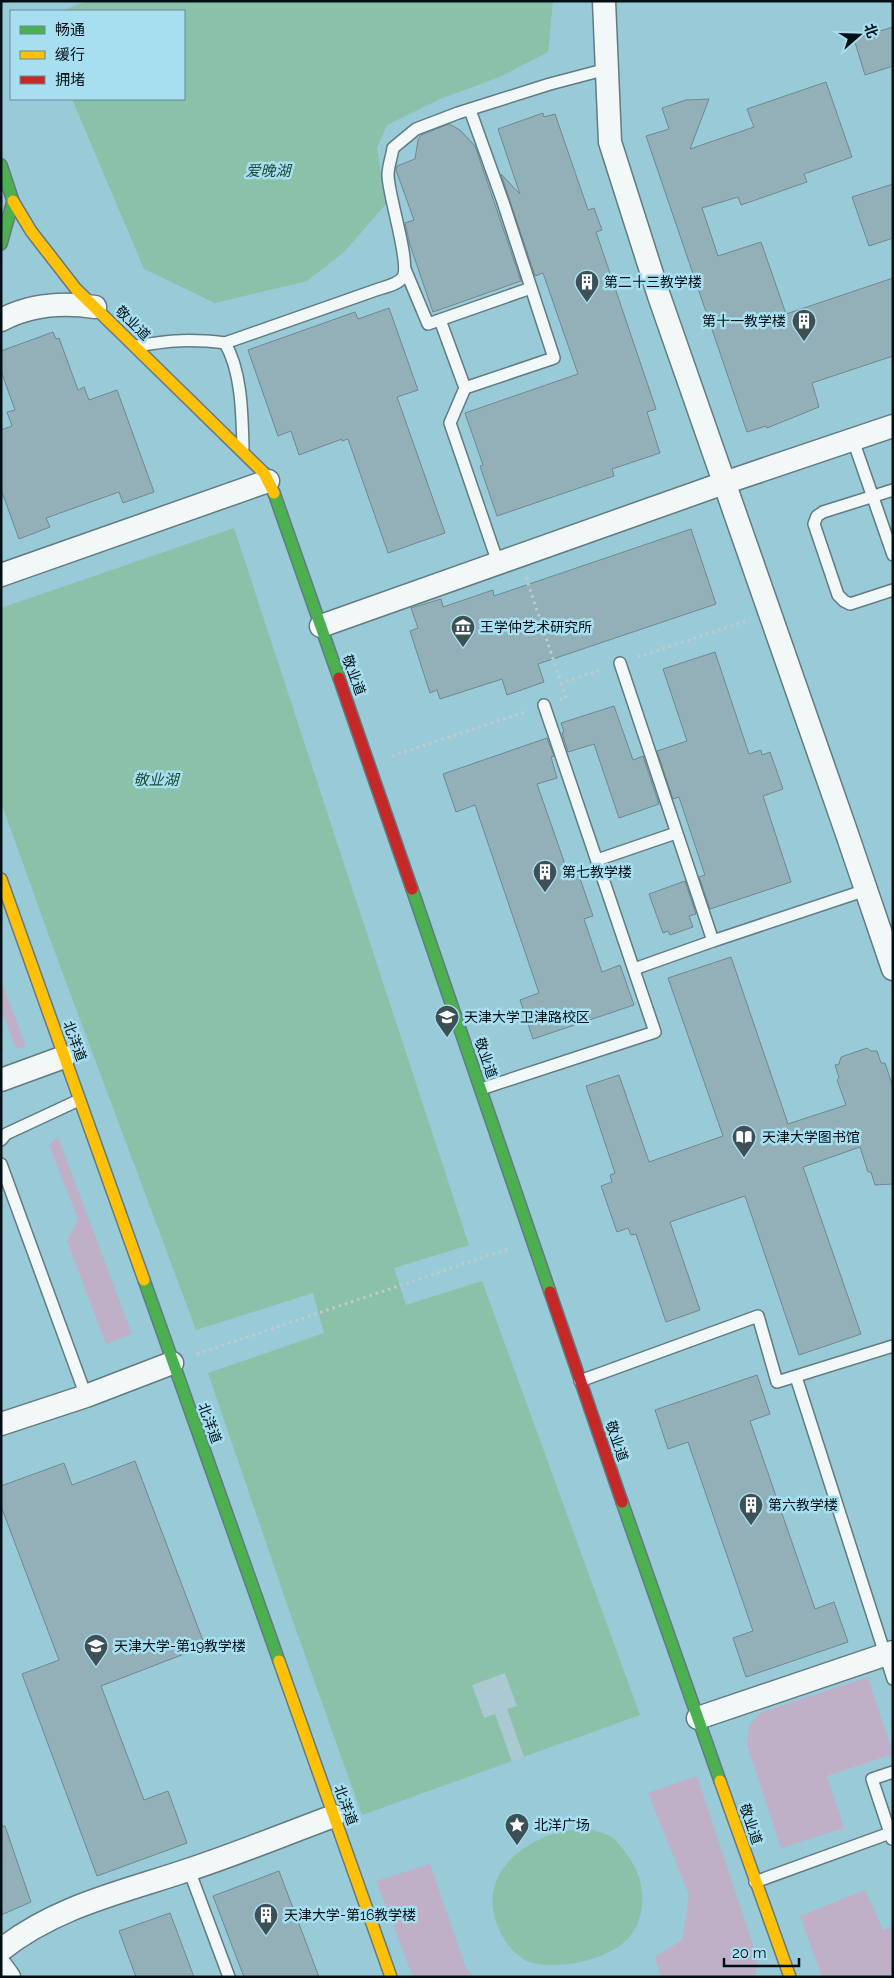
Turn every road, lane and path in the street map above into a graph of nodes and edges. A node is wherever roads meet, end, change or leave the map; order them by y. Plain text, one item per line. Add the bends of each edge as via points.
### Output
1 (604, 1) edge
2 (607, 69) junction
3 (470, 110) junction
4 (1, 165) edge
5 (13, 201) junction
6 (1, 244) edge
7 (405, 269) junction
8 (531, 288) junction
9 (95, 307) junction
10 (1, 320) edge
11 (440, 320) junction
12 (225, 343) junction
13 (135, 346) junction
14 (465, 388) junction
15 (893, 426) edge
16 (853, 440) junction
17 (243, 452) junction
18 (268, 481) junction
19 (724, 483) junction
20 (893, 490) edge
21 (873, 496) junction
22 (893, 555) edge
23 (508, 560) junction
24 (1, 574) edge
25 (893, 590) edge
26 (770, 613) junction
27 (321, 626) junction
28 (620, 663) junction
29 (561, 683) junction
30 (544, 705) junction
31 (370, 764) junction
32 (676, 833) junction
33 (597, 860) junction
34 (1, 879) edge
35 (866, 890) junction
36 (713, 941) junction
37 (634, 969) junction
38 (893, 969) edge
39 (64, 1057) junction
40 (1, 1080) edge
41 (481, 1089) junction
42 (79, 1100) junction
43 (1, 1140) edge
44 (1, 1164) edge
45 (490, 1255) dead end
46 (893, 1346) edge
47 (198, 1354) dead end
48 (172, 1362) junction
49 (796, 1377) junction
50 (580, 1381) junction
51 (86, 1396) junction
52 (1, 1424) edge
53 (889, 1653) edge
54 (893, 1679) edge
55 (698, 1718) junction
56 (893, 1772) edge
57 (334, 1816) junction
58 (892, 1837) edge
59 (189, 1870) junction
60 (755, 1882) junction
61 (1, 1950) edge
62 (1, 1966) edge
63 (10, 1977) edge
64 (229, 1977) edge
65 (391, 1977) edge
66 (790, 1977) edge

1 - 2 street
2 - 3 lane
2 - 19 street via 610,142
3 - 7 lane via 416,129 393,148 388,175
3 - 8 lane
4 - 5 street
5 - 6 street
5 - 9 street, 敬业道 via 54,262
7 - 11 lane via 428,324
7 - 12 lane via 398,282
8 - 11 lane
8 - 14 lane via 554,358
9 - 10 street via 60,303
9 - 13 street, 敬业道
11 - 14 lane
12 - 13 lane via 169,340
12 - 17 lane via 230,351 239,390
13 - 17 street, 敬业道
14 - 23 lane via 450,423
15 - 16 street
16 - 19 street
16 - 21 lane
17 - 18 street, 敬业道
18 - 24 street
18 - 27 street, 敬业道
19 - 23 street
19 - 26 street
20 - 21 lane
21 - 22 lane
21 - 25 lane via 823,512 814,524 838,595 844,601 850,604
23 - 27 street
23 - 29 path
26 - 28 path
26 - 35 street
27 - 31 street, 敬业道
28 - 29 path
28 - 32 lane
29 - 30 path via 566,698
30 - 31 path
30 - 33 lane
31 - 41 street, 敬业道
32 - 33 lane
32 - 36 lane
33 - 37 lane
34 - 39 street, 北洋道
35 - 36 lane
35 - 38 street
36 - 37 lane
37 - 41 lane via 655,1032
39 - 40 street
39 - 42 street, 北洋道
41 - 50 street, 敬业道
42 - 43 lane via 6,1134
42 - 48 street, 北洋道
44 - 51 lane
45 - 47 path
46 - 49 lane
48 - 51 street
48 - 57 street, 北洋道
49 - 50 lane via 777,1382 758,1316
49 - 53 lane
50 - 55 street, 敬业道
51 - 52 street
53 - 54 lane
53 - 55 street
55 - 60 street, 敬业道
56 - 58 lane via 872,1779
57 - 59 street
57 - 65 street, 北洋道
58 - 60 lane
59 - 61 street via 82,1904 42,1922
59 - 64 lane
60 - 66 street, 敬业道
62 - 63 street

